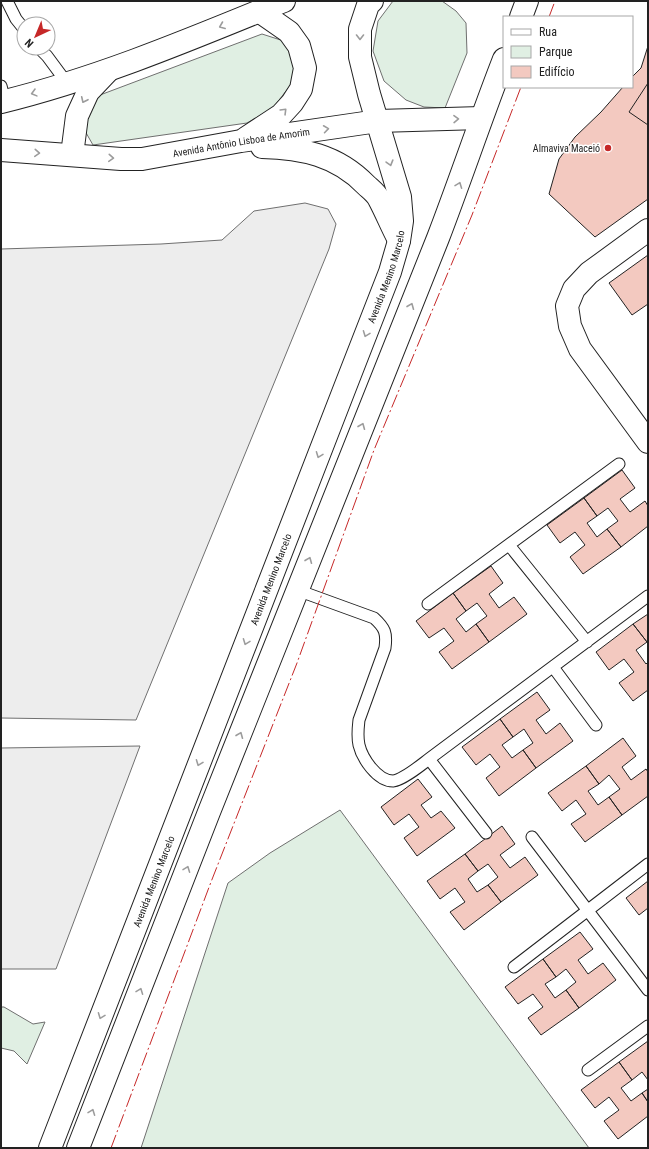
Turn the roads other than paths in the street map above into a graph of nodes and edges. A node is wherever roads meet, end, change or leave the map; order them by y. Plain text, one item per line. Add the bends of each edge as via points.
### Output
1 (7, 1) edge
2 (284, 1) edge
3 (372, 1) edge
4 (513, 1) edge
5 (527, 1) edge
6 (258, 12) junction
7 (513, 16) edge
8 (521, 16) edge
9 (16, 19) edge
10 (47, 56) edge
11 (503, 62) edge
12 (109, 70) junction
13 (67, 83) junction
14 (2, 96) edge
15 (482, 118) junction
16 (378, 121) junction
17 (241, 141) junction
18 (218, 145) junction
19 (1, 150) edge
20 (72, 155) junction
21 (648, 230) edge
22 (399, 241) junction
23 (648, 442) edge
24 (619, 464) dead end
25 (509, 545) junction
26 (297, 590) junction
27 (648, 596) edge
28 (428, 604) dead end
29 (587, 642) junction
30 (553, 667) junction
31 (596, 725) dead end
32 (429, 759) junction
33 (486, 833) dead end
34 (532, 837) dead end
35 (648, 864) edge
36 (588, 910) junction
37 (514, 967) dead end
38 (648, 990) edge
39 (648, 1026) edge
40 (588, 1070) dead end
41 (50, 1148) edge
42 (78, 1148) edge

1 - 9 lane
2 - 6 main road
3 -> 16 main road, Avenida Menino Marcelo via 368,5 360,29 360,57
4 - 7 main road
5 - 8 main road
6 -> 12 main road
17 -> 6 main road via 281,115 292,103 301,89 305,68 299,46 289,32
10 - 13 lane
11 - 15 main road
12 - 13 main road
12 -> 20 main road via 88,92 77,116
13 -> 14 main road
16 -> 15 main road, Avenida Antônio Lisboa de Amorim
26 -> 15 main road via 438,238
17 -> 16 main road, Avenida Antônio Lisboa de Amorim
16 -> 22 main road, Avenida Menino Marcelo via 400,197 402,221
17 - 18 main road, Avenida Antônio Lisboa de Amorim
20 -> 18 main road, Avenida Antônio Lisboa de Amorim via 142,159
18 - 22 main road via 278,147 310,152 340,164 378,197
19 -> 20 main road, Avenida Antônio Lisboa de Amorim
21 - 23 main road via 589,273 574,289 567,306 570,326 580,349
22 -> 41 main road, Avenida Menino Marcelo via 390,272
24 - 25 lane
25 - 28 lane
25 - 29 lane
26 - 32 lane via 374,618 382,626 386,636 385,648 359,720 357,733 364,757 375,772 383,779 393,781
42 -> 26 main road
27 - 29 lane
29 - 30 lane
30 - 31 lane
30 - 32 lane
32 - 33 lane
34 - 36 lane
35 - 36 lane
36 - 37 lane
36 - 38 lane
39 - 40 lane

